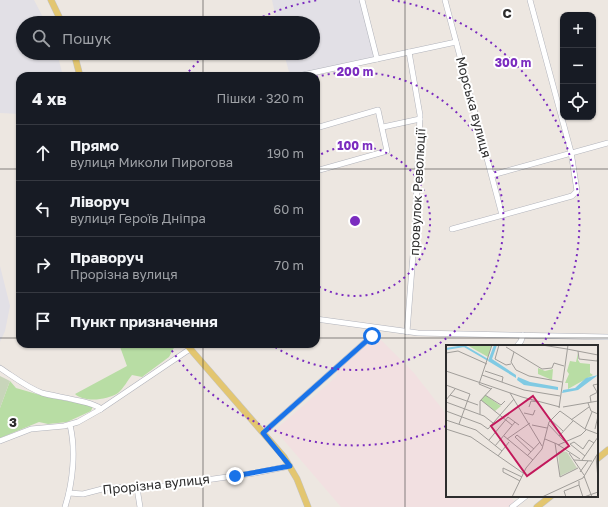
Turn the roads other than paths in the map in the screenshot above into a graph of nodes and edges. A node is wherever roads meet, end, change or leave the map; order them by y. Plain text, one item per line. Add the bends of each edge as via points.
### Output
1 (51, 0) edge
2 (362, 0) edge
3 (445, 0) edge
4 (530, 0) edge
5 (59, 16) edge
6 (456, 42) junction
7 (409, 52) junction
8 (377, 59) junction
9 (76, 60) edge
10 (79, 72) edge
11 (317, 72) edge
12 (420, 119) junction
13 (320, 127) edge
14 (382, 127) junction
15 (608, 143) edge
16 (571, 152) junction
17 (320, 170) edge
18 (492, 175) junction
19 (502, 215) junction
20 (452, 229) dead end
21 (320, 320) edge
22 (376, 328) junction
23 (407, 332) junction
24 (523, 335) junction
25 (608, 337) edge
26 (518, 345) edge
27 (185, 348) edge
28 (190, 348) edge
29 (0, 368) edge
30 (101, 409) junction
31 (70, 425) junction
32 (263, 433) junction
33 (0, 441) edge
34 (608, 450) edge
35 (598, 458) edge
36 (290, 466) junction
37 (137, 488) junction
38 (69, 493) junction
39 (525, 497) edge
40 (550, 497) edge
41 (65, 507) edge
42 (140, 507) edge
43 (308, 507) edge
44 (512, 507) edge
45 (538, 507) edge

1 - 5 main road
2 - 8 street
3 - 6 street, Морська вулиця
4 - 16 street
6 - 7 street
6 - 18 street, Морська вулиця
7 - 8 street
7 - 12 street, провулок Революції via 418,94
8 - 11 street
9 - 10 main road
12 - 14 street
12 - 23 street, провулок Революції via 415,237
13 - 14 street via 378,110
14 - 17 street via 387,151
15 - 16 street
16 - 18 street
16 - 19 street via 578,191 572,196
18 - 19 street, Морська вулиця
19 - 20 street
21 - 22 street
22 - 23 street
22 - 32 street via 372,336
23 - 24 street
24 - 25 street
24 - 26 street
27 - 30 street
28 - 32 main road
29 - 30 street via 31,388 70,400 95,404
30 - 31 street
31 - 33 street via 31,429
31 - 38 street via 72,455
32 - 36 main road
34 - 35 main road
36 - 37 street, Прорізна вулиця
36 - 43 main road
37 - 38 street, Прорізна вулиця via 110,487 83,494
37 - 42 street
38 - 41 street
39 - 44 street
40 - 45 main road

